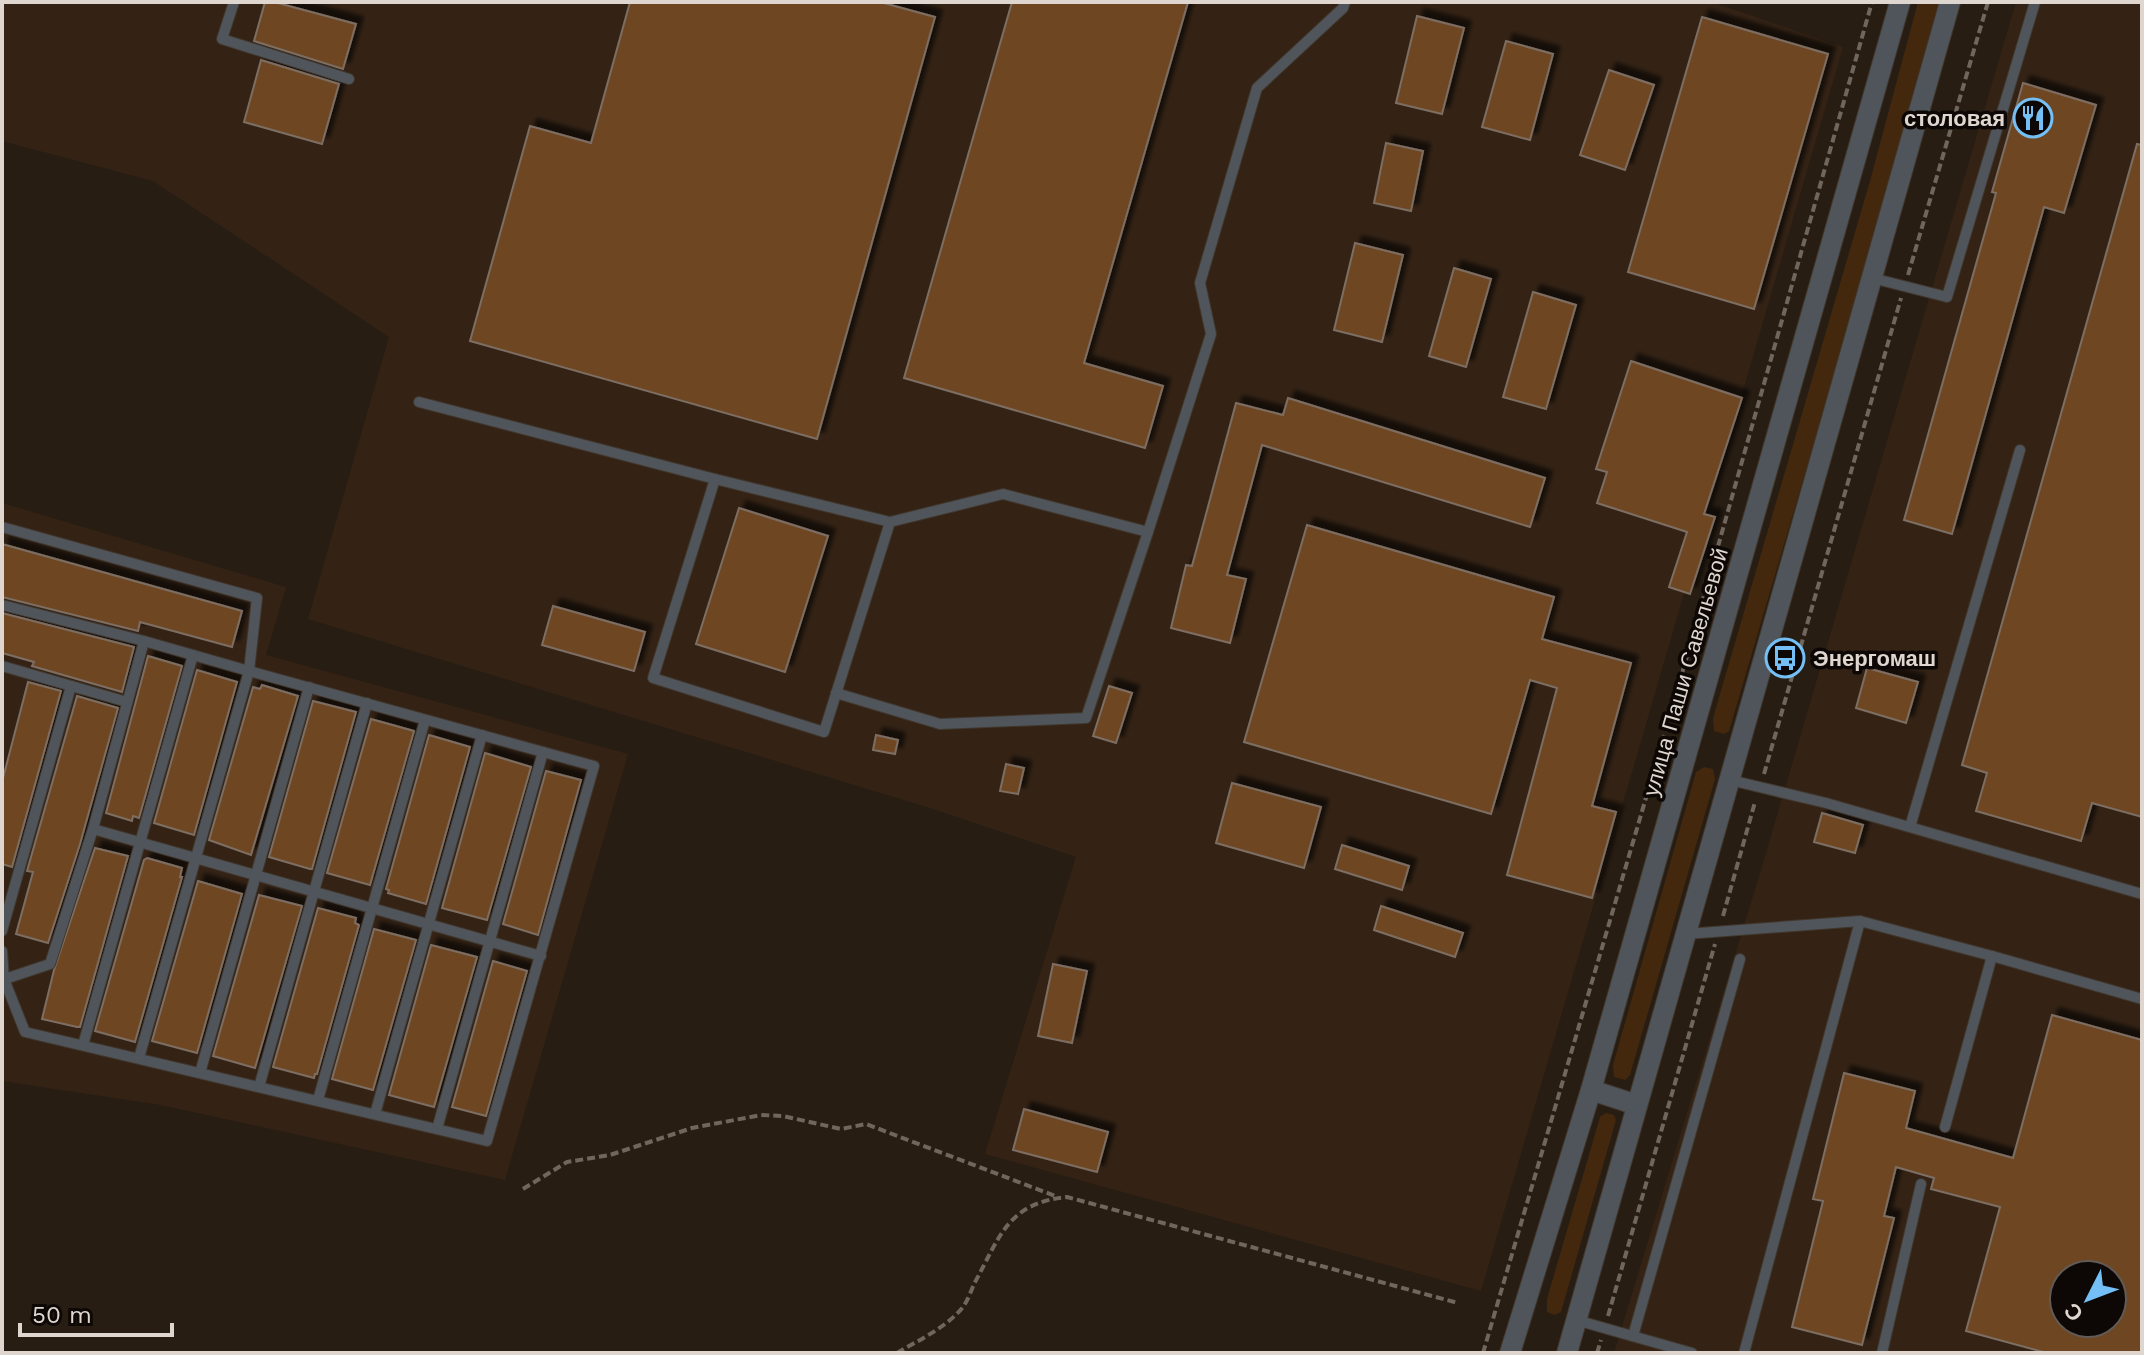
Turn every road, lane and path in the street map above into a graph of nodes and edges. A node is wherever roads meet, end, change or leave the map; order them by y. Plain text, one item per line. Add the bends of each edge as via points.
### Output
1 (234, 2) edge
2 (1345, 2) edge
3 (1872, 2) edge
4 (1900, 2) edge
5 (1950, 2) edge
6 (1988, 2) edge
7 (2035, 2) edge
8 (349, 79) dead end
9 (1872, 278) junction
10 (1905, 286) junction
11 (419, 402) dead end
12 (2020, 450) dead end
13 (715, 479) junction
14 (890, 522) junction
15 (2, 527) edge
16 (1148, 532) junction
17 (2, 605) edge
18 (144, 641) junction
19 (193, 655) junction
20 (2, 666) edge
21 (249, 671) junction
22 (71, 686) junction
23 (309, 687) junction
24 (836, 693) junction
25 (127, 702) junction
26 (367, 703) junction
27 (425, 720) junction
28 (482, 735) junction
29 (543, 752) junction
30 (1730, 780) junction
31 (1760, 787) junction
32 (1910, 827) junction
33 (93, 829) junction
34 (140, 842) junction
35 (195, 857) junction
36 (256, 875) junction
37 (314, 891) junction
38 (2142, 894) edge
39 (372, 908) junction
40 (1860, 921) junction
41 (429, 924) junction
42 (2, 931) edge
43 (1718, 932) junction
44 (1686, 934) junction
45 (490, 941) junction
46 (2, 951) edge
47 (541, 956) junction
48 (1992, 956) junction
49 (1740, 959) dead end
50 (3, 980) edge
51 (2142, 999) edge
52 (83, 1045) junction
53 (139, 1058) junction
54 (200, 1073) junction
55 (259, 1087) junction
56 (1591, 1090) junction
57 (318, 1100) junction
58 (1637, 1105) junction
59 (375, 1114) junction
60 (1945, 1127) dead end
61 (437, 1129) junction
62 (1921, 1184) dead end
63 (523, 1189) dead end
64 (1060, 1198) junction
65 (1458, 1303) dead end
66 (1576, 1320) junction
67 (1605, 1328) junction
68 (1633, 1336) junction
69 (897, 1353) edge
70 (1483, 1353) edge
71 (1510, 1353) edge
72 (1567, 1353) edge
73 (1597, 1353) edge
74 (1692, 1353) edge
75 (1744, 1353) edge
76 (1882, 1353) edge

1 - 8 lane via 222,39
2 - 16 lane via 1257,88 1200,283 1211,334
3 - 70 path
4 - 56 street, улица Паши Савельевой
5 - 9 street
6 - 10 path
7 - 10 lane via 1947,297
9 - 10 lane
9 - 30 street
10 - 31 path
11 - 13 lane
12 - 32 lane
13 - 14 lane
13 - 24 lane via 653,678 824,732
14 - 16 lane via 1003,494
14 - 24 lane
15 - 21 lane via 257,598
16 - 24 lane via 1086,718 940,724
17 - 18 lane
18 - 19 lane
18 - 25 lane
19 - 21 lane
19 - 34 lane
20 - 22 lane
21 - 23 lane
21 - 35 lane
22 - 25 lane
22 - 42 lane
23 - 26 lane
23 - 36 lane
25 - 33 lane
26 - 27 lane
26 - 37 lane
27 - 28 lane
27 - 39 lane
28 - 29 lane
28 - 41 lane
29 - 45 lane
29 - 47 lane via 594,766
30 - 31 lane
30 - 44 street
31 - 32 lane
31 - 43 path
32 - 38 lane
33 - 34 lane
33 - 50 lane via 50,964
34 - 35 lane
34 - 52 lane
35 - 36 lane
35 - 53 lane
36 - 37 lane
36 - 54 lane
37 - 39 lane
37 - 55 lane
39 - 41 lane
39 - 57 lane
40 - 43 lane
40 - 48 lane
40 - 75 lane
41 - 45 lane
41 - 59 lane
43 - 44 lane
43 - 67 path
44 - 58 street
45 - 47 lane
45 - 61 lane
46 - 50 lane
47 - 61 lane via 487,1141
48 - 51 lane
48 - 60 lane
49 - 68 lane
50 - 52 lane via 25,1032
52 - 53 lane
53 - 54 lane
54 - 55 lane
55 - 57 lane
56 - 58 street
56 - 71 street, улица Паши Савельевой
57 - 59 lane
58 - 66 street
59 - 61 lane
62 - 76 lane
63 - 64 path via 567,1162 761,1115 841,1129 866,1124
64 - 65 path
64 - 69 path via 1022,1209 1009,1221 963,1306
66 - 67 lane
66 - 72 street
67 - 68 lane
67 - 73 path
68 - 74 lane

